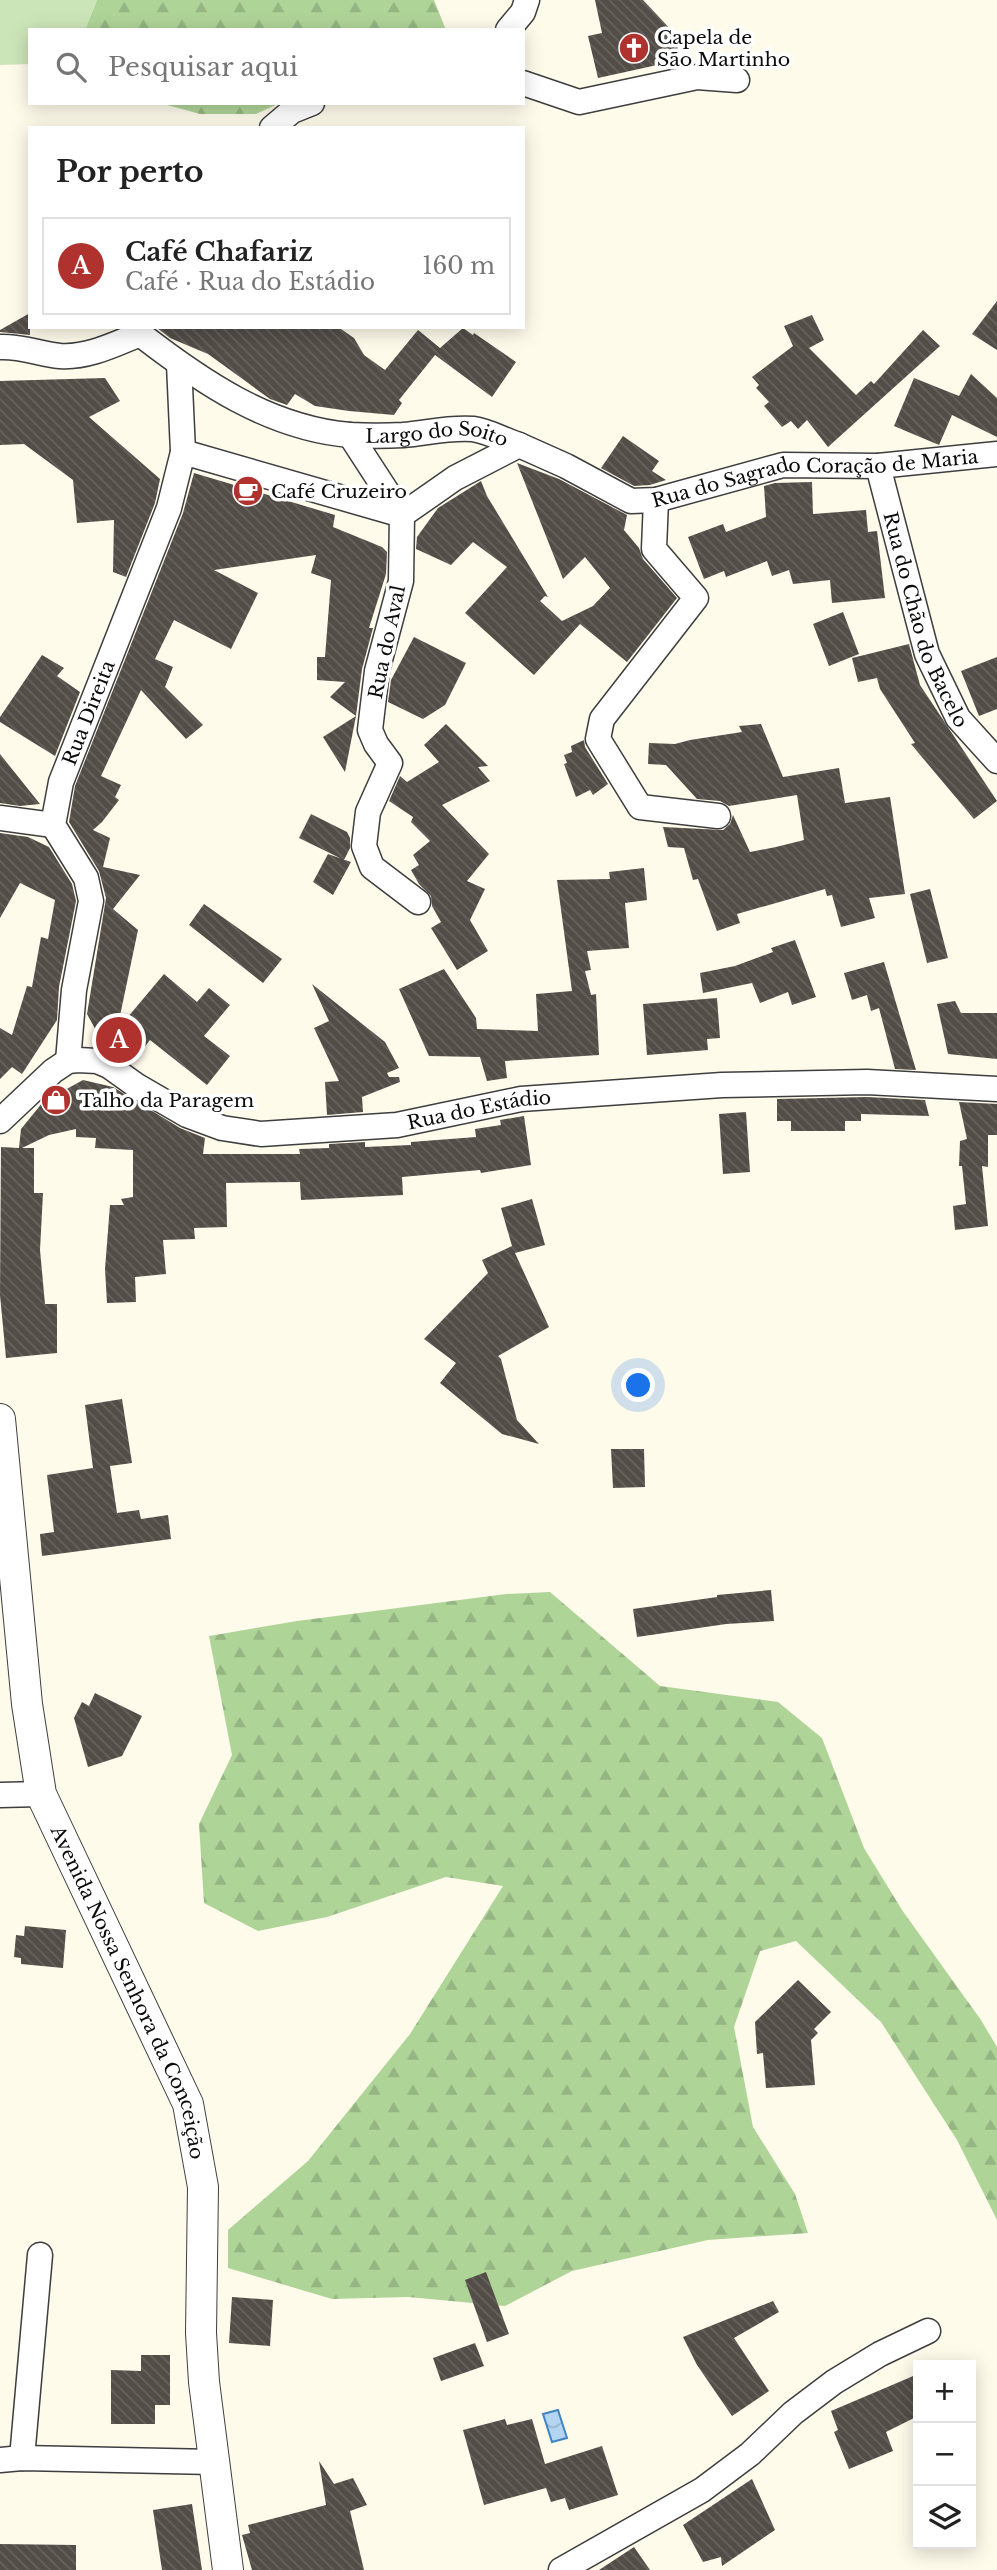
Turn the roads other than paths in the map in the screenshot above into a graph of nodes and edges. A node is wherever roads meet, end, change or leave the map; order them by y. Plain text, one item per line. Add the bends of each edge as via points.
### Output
1 (527, 0) edge
2 (510, 28) edge
3 (737, 79) dead end
4 (525, 84) edge
5 (307, 105) edge
6 (274, 126) edge
7 (141, 330) edge
8 (0, 346) edge
9 (179, 364) junction
10 (350, 435) junction
11 (519, 445) junction
12 (183, 452) junction
13 (997, 454) edge
14 (878, 466) junction
15 (656, 500) junction
16 (401, 515) junction
17 (997, 761) edge
18 (718, 817) dead end
19 (0, 818) edge
20 (52, 825) junction
21 (418, 902) dead end
22 (68, 1061) junction
23 (997, 1089) edge
24 (0, 1121) edge
25 (0, 1419) edge
26 (41, 1794) junction
27 (0, 1795) edge
28 (40, 2255) dead end
29 (928, 2331) dead end
30 (11, 2459) edge
31 (214, 2462) junction
32 (228, 2570) edge
33 (561, 2570) edge

1 - 2 street
3 - 4 street via 697,76 579,102
5 - 6 street
7 - 8 street via 92,353 62,356
7 - 9 street, Largo do Soito
9 - 10 street, Largo do Soito via 251,408 302,428
9 - 12 street, Rua Direita
10 - 11 street, Largo do Soito via 465,429
10 - 16 street
11 - 15 street, Rua do Sagrado Coração de Maria via 631,501
11 - 16 street, Largo do Soito via 455,478
12 - 16 street
12 - 20 street, Rua Direita via 169,508 61,782
13 - 14 street, Rua do Sagrado Coração de Maria
14 - 15 street, Rua do Sagrado Coração de Maria via 783,465
14 - 17 street, Rua do Chão do Bacelo via 927,654 958,718
15 - 18 street via 654,549 696,598 602,719 598,739 640,807
16 - 21 street, Rua do Aval via 401,581 377,671 370,730 390,763 368,812 365,846 372,867
19 - 20 street
20 - 22 street via 86,878 91,901 74,990
22 - 23 street, Rua do Estádio via 109,1066 187,1115 222,1128 261,1134 397,1125 521,1099 722,1085 867,1082
22 - 24 street
25 - 26 street, Avenida Nossa Senhora da Conceição via 27,1704
26 - 27 street
26 - 31 street, Avenida Nossa Senhora da Conceição via 188,2104 202,2187 201,2333
28 - 30 street
29 - 33 street via 834,2382 702,2490
30 - 31 street
31 - 32 street, Avenida Nossa Senhora da Conceição

